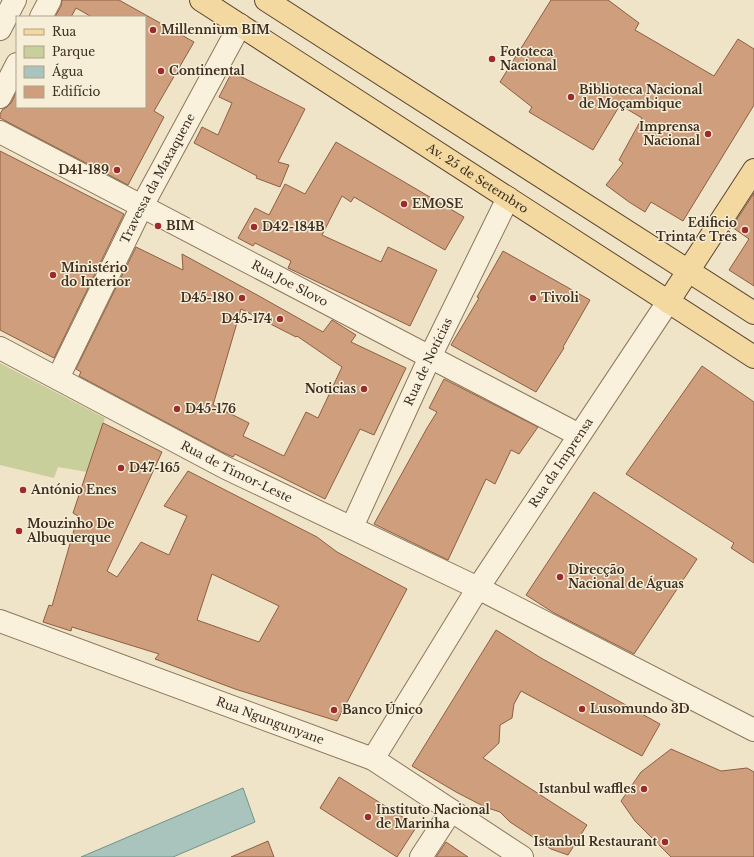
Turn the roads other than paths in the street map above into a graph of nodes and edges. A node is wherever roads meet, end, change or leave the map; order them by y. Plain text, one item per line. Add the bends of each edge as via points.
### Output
1 (15, 0) edge
2 (50, 0) edge
3 (201, 0) edge
4 (266, 0) edge
5 (42, 16) edge
6 (240, 25) junction
7 (0, 28) edge
8 (16, 66) edge
9 (0, 96) edge
10 (0, 132) edge
11 (754, 170) edge
12 (508, 198) junction
13 (142, 206) junction
14 (689, 270) junction
15 (668, 302) junction
16 (754, 313) edge
17 (0, 348) edge
18 (430, 357) junction
19 (754, 357) edge
20 (58, 378) junction
21 (579, 435) junction
22 (352, 527) junction
23 (478, 588) junction
24 (0, 621) edge
25 (754, 730) edge
26 (373, 759) junction
27 (451, 811) junction
28 (421, 857) edge
29 (522, 857) edge

1 - 7 street
2 - 5 street
3 - 6 main road, Av. 25 de Setembro
4 - 14 main road
6 - 12 main road, Av. 25 de Setembro
6 - 13 street, Travessa da Maxaquene
8 - 9 street
10 - 13 street, Rua Joe Slovo
11 - 14 main road, Rua da Imprensa
12 - 15 main road, Av. 25 de Setembro
12 - 18 street, Rua de Notícias
13 - 18 street, Rua Joe Slovo
13 - 20 street, Travessa da Maxaquene
14 - 15 main road, Rua da Imprensa
14 - 16 main road
15 - 19 main road, Av. 25 de Setembro
15 - 21 street, Rua da Imprensa
17 - 20 street, Rua de Timor-Leste
18 - 21 street, Rua Joe Slovo
18 - 22 street, Rua de Notícias
20 - 22 street, Rua de Timor-Leste via 226,468
21 - 23 street, Rua da Imprensa
22 - 23 street, Rua de Timor-Leste
23 - 25 street, Rua de Timor-Leste
23 - 26 street, Rua da Imprensa
24 - 26 street, Rua Ngungunyane
26 - 27 street, Rua Ngungunyane
27 - 28 street
27 - 29 street, Rua Ngungunyane

